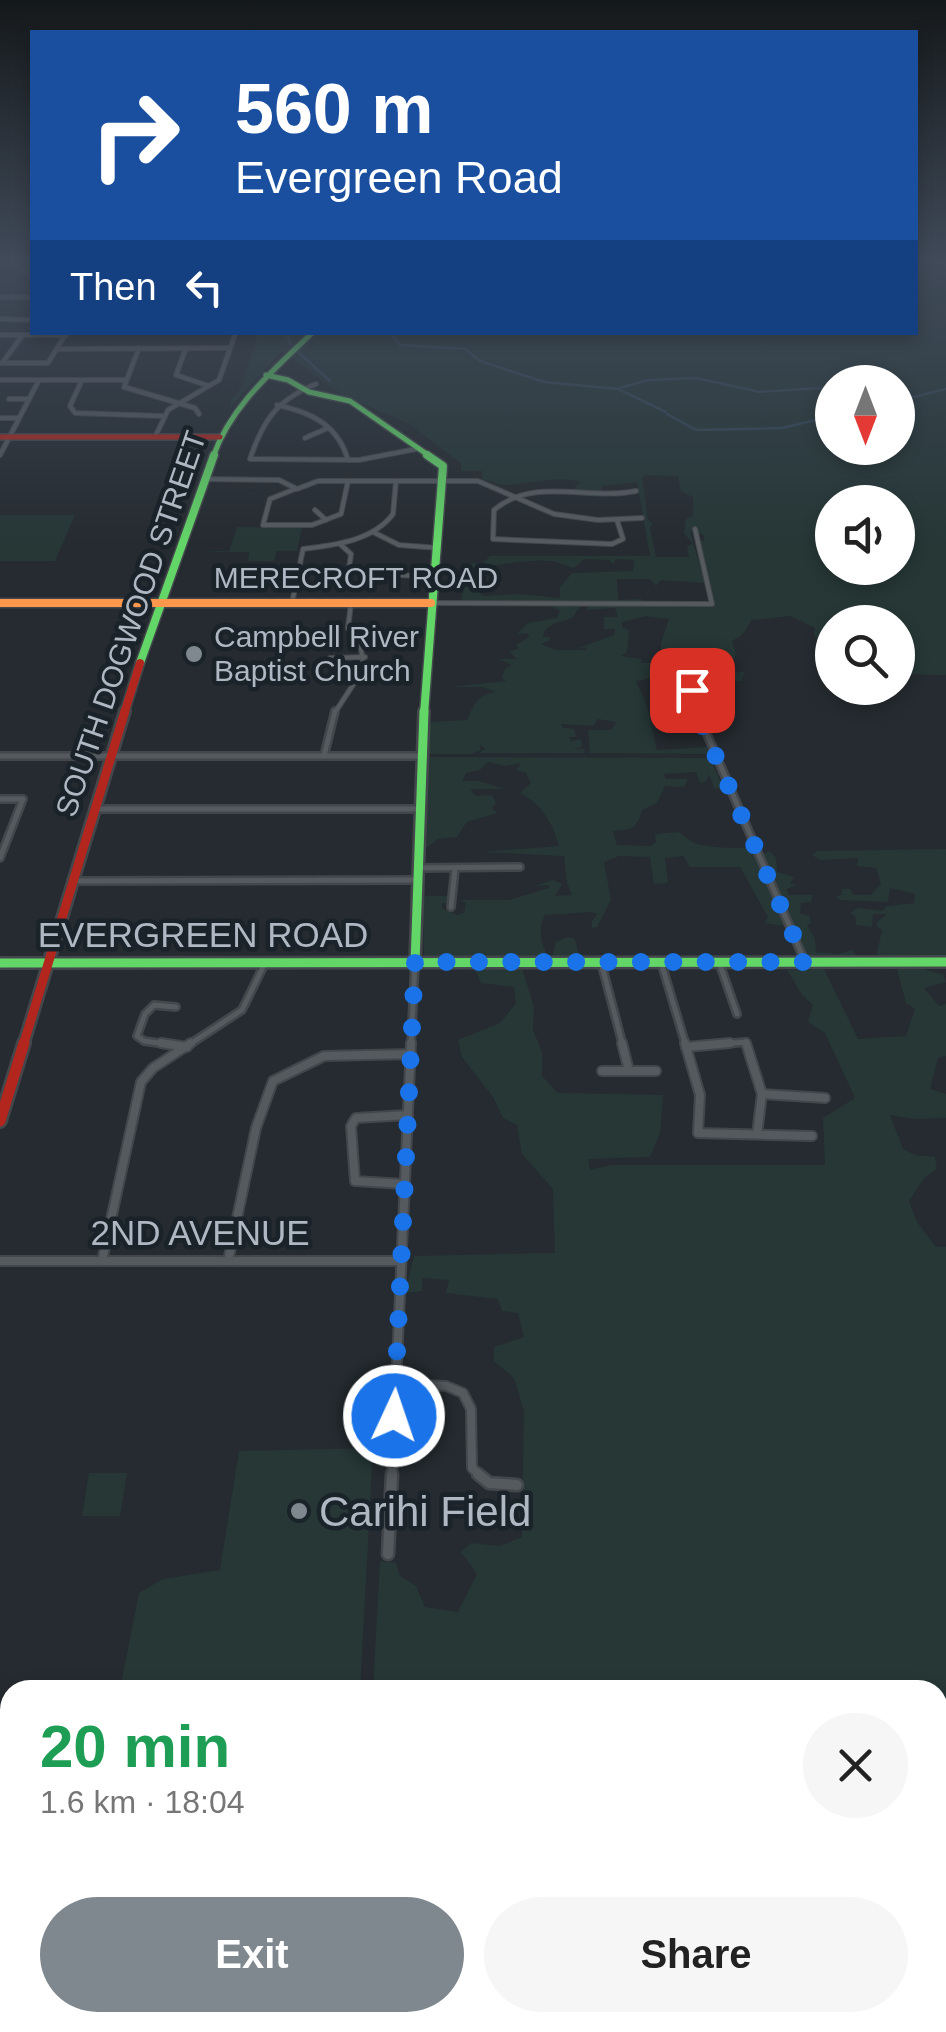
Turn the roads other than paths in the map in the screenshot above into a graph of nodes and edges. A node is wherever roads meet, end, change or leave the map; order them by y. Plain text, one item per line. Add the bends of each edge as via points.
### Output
1 (55, 353) edge
2 (137, 353) edge
3 (184, 353) edge
4 (228, 353) edge
5 (291, 353) edge
6 (1, 363) edge
7 (266, 376) junction
8 (0, 380) edge
9 (39, 380) junction
10 (82, 380) junction
11 (126, 380) junction
12 (316, 384) dead end
13 (210, 386) junction
14 (303, 389) junction
15 (133, 392) junction
16 (125, 396) dead end
17 (9, 399) dead end
18 (29, 399) junction
19 (179, 404) junction
20 (276, 405) junction
21 (199, 414) dead end
22 (162, 416) junction
23 (0, 418) edge
24 (19, 418) junction
25 (330, 428) junction
26 (4, 437) edge
27 (155, 437) junction
28 (220, 437) junction
29 (305, 438) dead end
30 (416, 449) junction
31 (0, 455) edge
32 (348, 460) junction
33 (206, 479) junction
34 (348, 481) junction
35 (396, 481) junction
36 (442, 481) junction
37 (297, 488) junction
38 (636, 492) dead end
39 (516, 497) junction
40 (314, 510) dead end
41 (642, 518) dead end
42 (326, 520) junction
43 (617, 520) junction
44 (695, 529) dead end
45 (372, 531) junction
46 (340, 544) junction
47 (438, 548) junction
48 (399, 575) dead end
49 (348, 576) dead end
50 (436, 577) junction
51 (0, 603) edge
52 (160, 603) junction
53 (292, 603) junction
54 (351, 603) junction
55 (431, 603) junction
56 (365, 657) junction
57 (330, 658) dead end
58 (694, 674) dead end
59 (0, 756) edge
60 (110, 756) junction
61 (324, 756) junction
62 (422, 756) junction
63 (0, 799) edge
64 (94, 809) junction
65 (421, 809) junction
66 (0, 858) edge
67 (520, 867) dead end
68 (456, 868) junction
69 (419, 874) junction
70 (71, 882) junction
71 (451, 907) dead end
72 (0, 962) edge
73 (49, 962) junction
74 (415, 962) junction
75 (601, 962) junction
76 (661, 962) junction
77 (720, 962) junction
78 (805, 962) junction
79 (946, 962) edge
80 (265, 963) junction
81 (176, 1008) dead end
82 (738, 1014) dead end
83 (188, 1047) junction
84 (686, 1047) junction
85 (411, 1054) junction
86 (602, 1071) dead end
87 (629, 1071) junction
88 (656, 1071) dead end
89 (762, 1094) junction
90 (824, 1098) dead end
91 (408, 1116) junction
92 (0, 1121) edge
93 (757, 1134) junction
94 (812, 1136) dead end
95 (404, 1184) junction
96 (0, 1260) edge
97 (102, 1261) junction
98 (228, 1261) junction
99 (400, 1261) junction
100 (396, 1383) junction
101 (517, 1484) dead end
102 (388, 1554) dead end

1 - 6 street via 48,363
2 - 11 street
3 - 13 street via 176,375
4 - 13 street
5 - 7 street, SOUTH DOGWOOD STREET
7 - 14 street
7 - 28 street, SOUTH DOGWOOD STREET
8 - 9 street
9 - 10 street
9 - 18 street
10 - 11 street
10 - 22 street via 72,414
11 - 15 street via 124,387
12 - 14 street
13 - 19 street
14 - 20 street
14 - 30 street via 350,401
15 - 16 street
15 - 19 street
17 - 18 street
18 - 24 street
19 - 21 street
19 - 22 street
20 - 25 street via 299,408
20 - 32 street via 250,459
22 - 27 street
23 - 24 street
24 - 26 street
25 - 29 street
25 - 32 street via 342,437
26 - 27 street
26 - 31 street
27 - 28 street
28 - 33 street, SOUTH DOGWOOD STREET
30 - 32 street
30 - 36 street via 443,466
33 - 37 street via 279,480
33 - 52 street, SOUTH DOGWOOD STREET
34 - 35 street
34 - 37 street via 318,480
34 - 42 street via 341,514
35 - 36 street
35 - 45 street via 393,514
36 - 39 street via 492,484
36 - 47 street
37 - 42 street via 270,499 262,525
38 - 39 street via 598,496 549,488
39 - 43 street via 558,515
39 - 43 street via 494,510 492,540 620,543
40 - 42 street
41 - 43 street
44 - 55 street, MERECROFT ROAD via 712,604
45 - 46 street
45 - 47 street via 399,545
46 - 49 street via 351,554
46 - 53 street via 303,549
47 - 50 street
48 - 50 street
50 - 55 street
51 - 52 street, MERECROFT ROAD
52 - 53 street, MERECROFT ROAD
52 - 60 street, SOUTH DOGWOOD STREET
53 - 54 street, MERECROFT ROAD
54 - 55 street, MERECROFT ROAD
54 - 56 street via 348,628
55 - 62 street
56 - 57 street
56 - 61 street via 333,715
58 - 78 street via 697,713
59 - 60 street
60 - 61 street
60 - 64 street, SOUTH DOGWOOD STREET
61 - 62 street
62 - 65 street
63 - 66 street via 23,799
64 - 65 street
64 - 70 street, SOUTH DOGWOOD STREET
65 - 69 street
67 - 68 street
68 - 69 street
68 - 71 street
69 - 70 street
69 - 74 street
70 - 73 street, SOUTH DOGWOOD STREET
72 - 73 street, EVERGREEN ROAD
73 - 80 street, EVERGREEN ROAD
73 - 92 street, SOUTH DOGWOOD STREET
74 - 75 street, EVERGREEN ROAD
74 - 80 street, EVERGREEN ROAD
74 - 85 street
75 - 76 street, EVERGREEN ROAD
75 - 87 street
76 - 77 street, EVERGREEN ROAD
76 - 84 street
77 - 78 street, EVERGREEN ROAD
77 - 82 street
78 - 79 street, EVERGREEN ROAD
80 - 83 street via 242,1010
81 - 83 street via 164,1002 146,1009 138,1036
83 - 97 street via 141,1082
84 - 89 street via 746,1042
84 - 93 street via 700,1095 698,1133
85 - 91 street
85 - 98 street via 324,1056 273,1081 256,1128
86 - 87 street
87 - 88 street
89 - 90 street
89 - 93 street
91 - 95 street
91 - 95 street via 369,1115 351,1126 355,1181
93 - 94 street
95 - 99 street
96 - 97 street, 2ND AVENUE
97 - 98 street, 2ND AVENUE
98 - 99 street, 2ND AVENUE
99 - 100 street
100 - 101 street via 464,1393 471,1410 472,1468 489,1483
100 - 102 street

